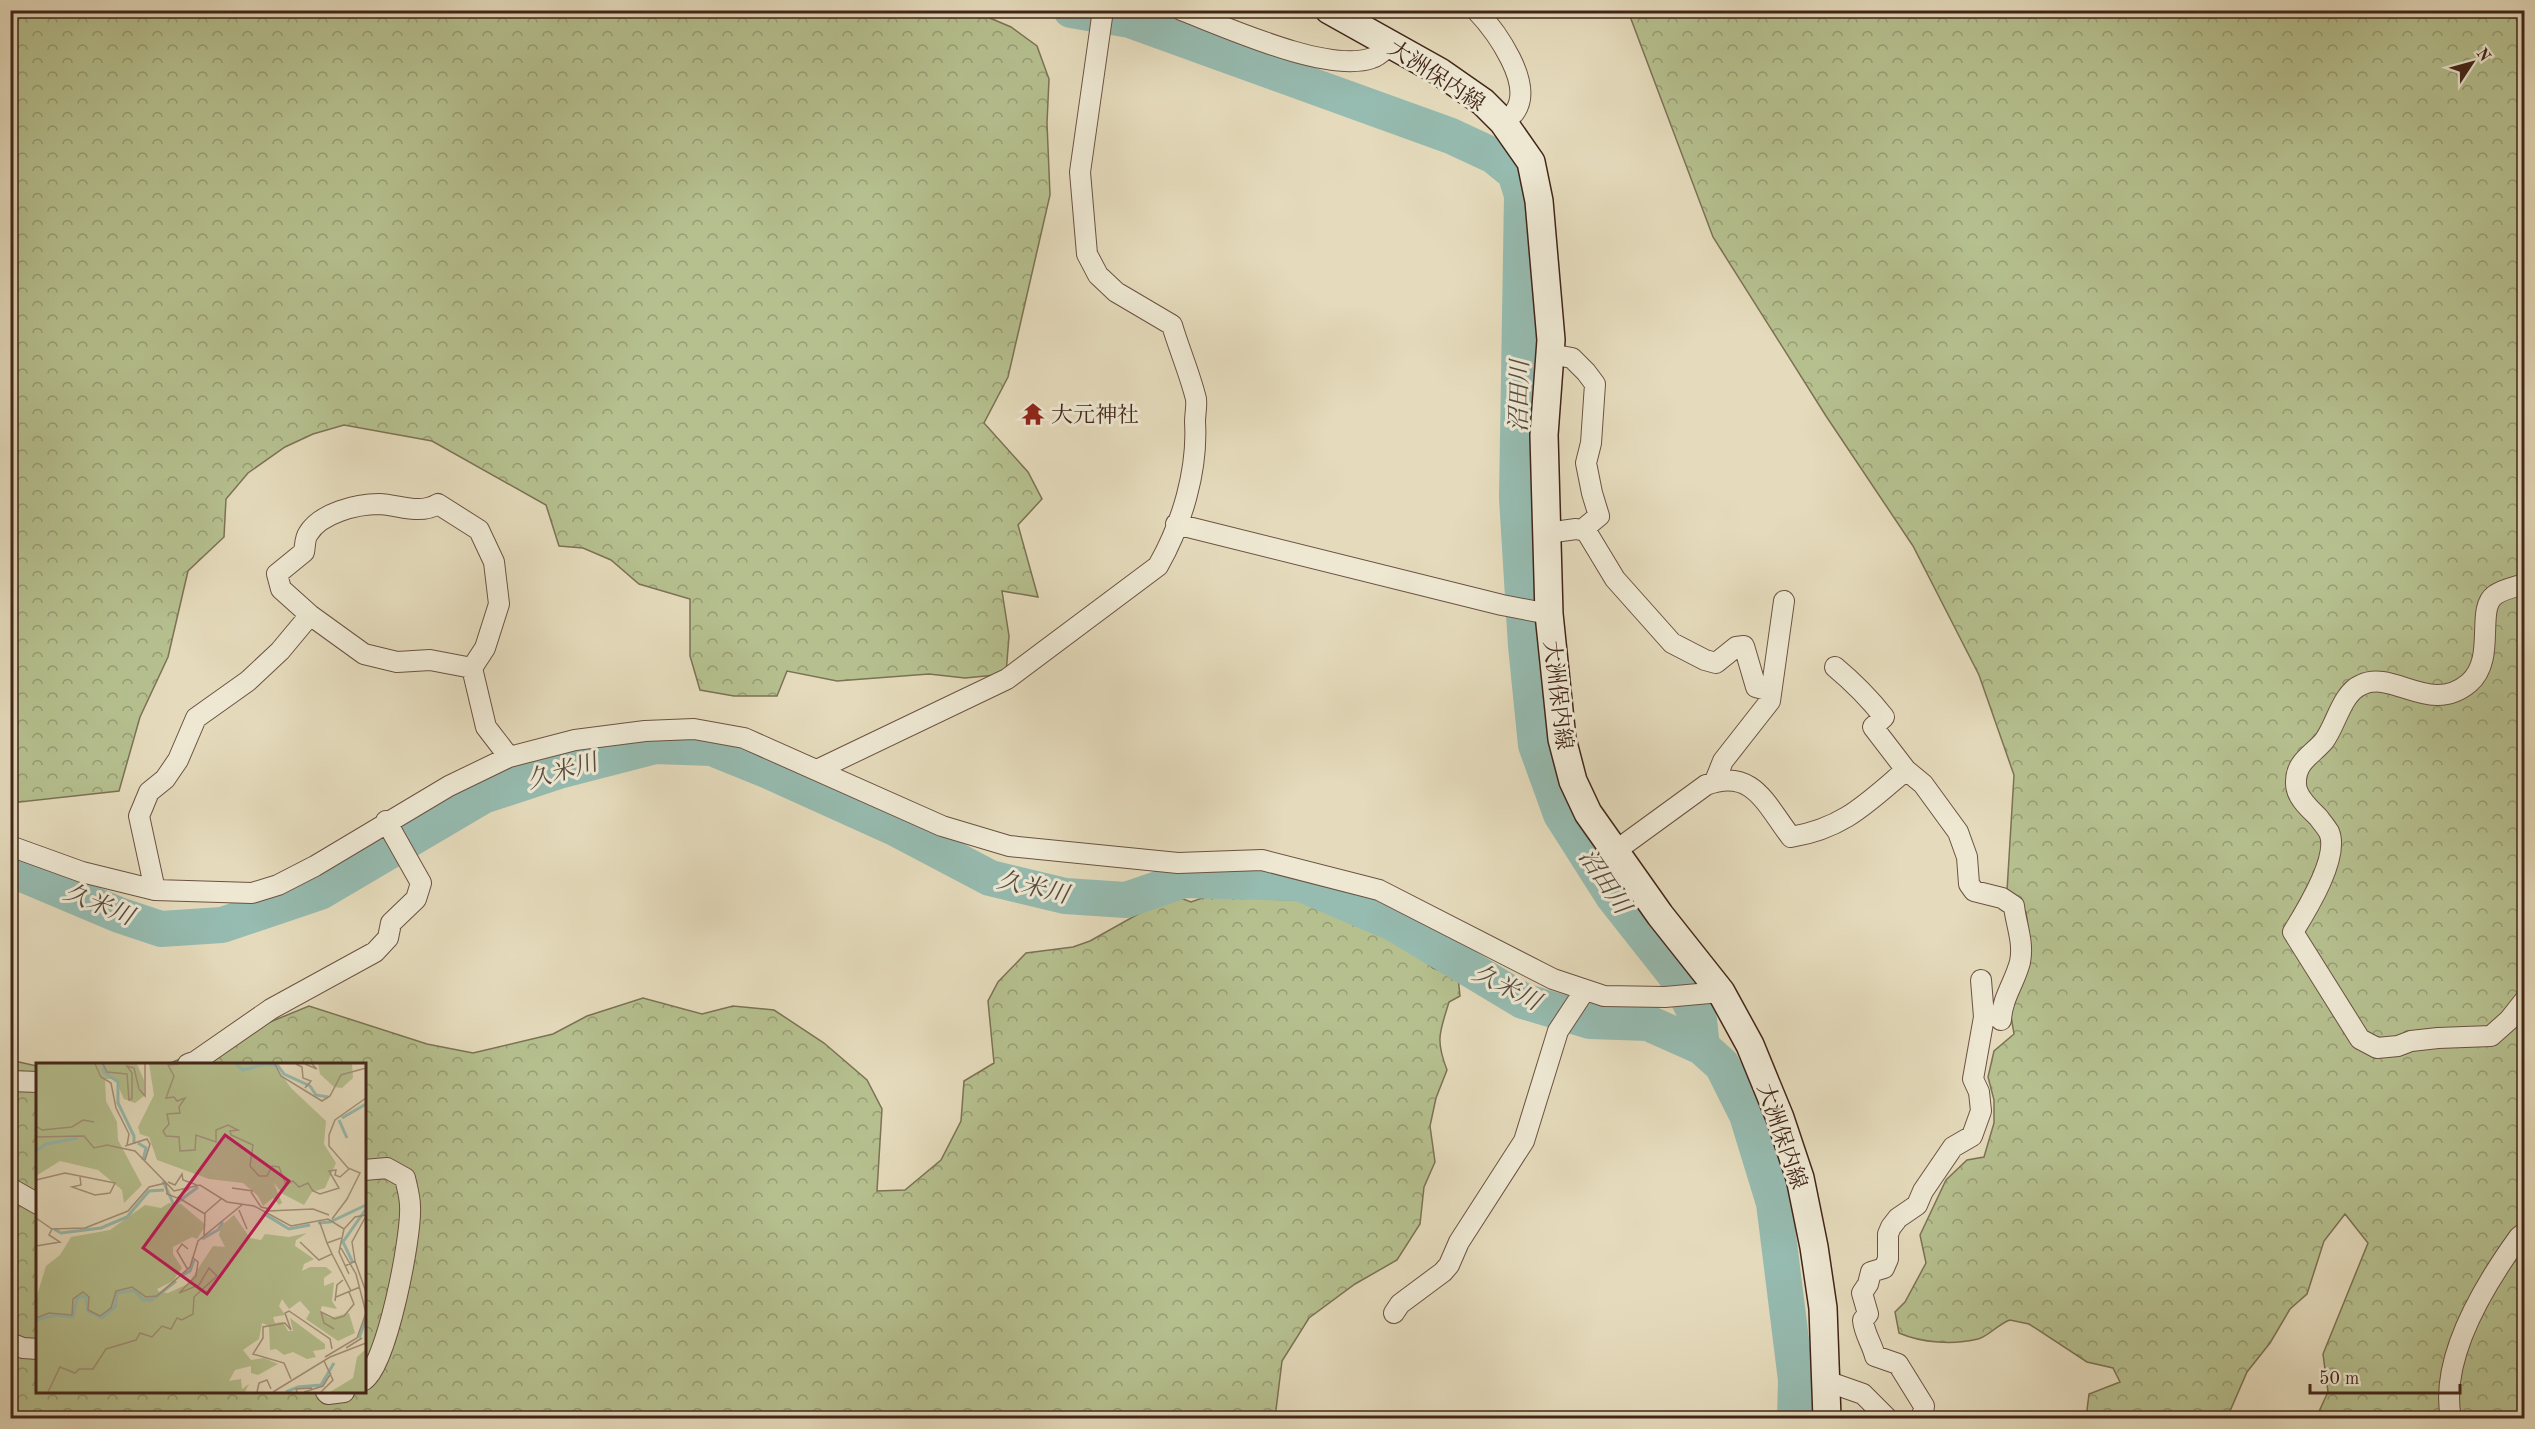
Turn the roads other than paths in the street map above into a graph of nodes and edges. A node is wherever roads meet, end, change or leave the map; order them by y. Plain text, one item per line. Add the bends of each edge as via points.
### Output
1 (1181, 10) edge
2 (1329, 10) edge
3 (1476, 10) edge
4 (1101, 20) edge
5 (1391, 44) junction
6 (1503, 122) junction
7 (1550, 354) junction
8 (1176, 524) junction
9 (1582, 530) junction
10 (1547, 533) junction
11 (2524, 584) edge
12 (1784, 601) dead end
13 (1544, 613) junction
14 (310, 615) junction
15 (1835, 667) dead end
16 (472, 668) junction
17 (1771, 691) junction
18 (509, 758) junction
19 (819, 769) junction
20 (1906, 770) junction
21 (1715, 781) junction
22 (389, 826) junction
23 (10, 846) edge
24 (1614, 852) junction
25 (155, 890) junction
26 (1981, 980) dead end
27 (1585, 990) junction
28 (1716, 993) junction
29 (2524, 1001) edge
30 (2001, 1020) dead end
31 (192, 1063) edge
32 (10, 1081) edge
33 (36, 1082) edge
34 (366, 1170) edge
35 (10, 1188) edge
36 (36, 1203) edge
37 (2524, 1233) edge
38 (1394, 1312) dead end
39 (10, 1343) edge
40 (36, 1349) edge
41 (366, 1379) edge
42 (1826, 1381) junction
43 (1827, 1419) edge
44 (1887, 1419) edge
45 (1922, 1419) edge
46 (2451, 1419) edge

1 - 5 street via 1315,58 1339,62 1373,58
2 - 5 main road, 大洲保内線
3 - 6 street via 1511,57 1521,92 1515,112
4 - 8 street via 1080,172 1086,254 1098,275 1116,292 1172,325 1197,401 1194,463
5 - 6 main road, 大洲保内線 via 1440,72 1483,102
6 - 7 main road, 大洲保内線 via 1531,162 1539,201
7 - 9 street via 1572,358 1595,384 1592,443 1586,463 1599,516
7 - 10 main road, 大洲保内線 via 1544,435
8 - 13 street
8 - 19 street via 1158,566 1007,679
9 - 10 street
9 - 17 street via 1615,579 1672,643 1716,663 1736,647 1744,646 1756,687
10 - 13 main road, 大洲保内線
11 - 29 street via 2494,595 2486,607 2484,653 2479,672 2468,684 2441,696 2376,681 2360,685 2347,698 2322,743 2305,757 2296,773 2296,790 2330,833 2330,851 2318,888 2293,932 2360,1039 2378,1048 2438,1038 2491,1036
12 - 17 street
13 - 24 main road, 大洲保内線 via 1562,739 1573,781 1588,813
14 - 16 street via 364,654 397,662 430,660
14 - 16 street via 281,589 277,574 304,552 307,534 322,520 344,510 378,504 427,510 438,504 479,530 494,562 499,604 484,648
14 - 25 street via 248,681 196,718 178,760 150,792 139,816
15 - 20 street via 1856,684 1884,717 1873,727
16 - 18 street via 486,727
17 - 21 street via 1767,706 1723,761
18 - 19 street via 575,740 694,729 744,738
18 - 22 street via 449,786
19 - 27 street via 942,826 1009,846 1178,863 1262,860 1379,890 1552,979
20 - 21 street via 1838,824 1791,837 1759,794 1741,781
20 - 30 street via 1923,784 1959,832 1967,857 1969,884 1974,891 2002,898 2014,906 2022,944 2020,963 2007,991
21 - 24 street
22 - 25 street via 278,885 243,893
22 - 31 street via 421,884 416,899 391,923 387,938 375,952 271,1009
23 - 25 street via 82,872
24 - 28 main road, 大洲保内線
26 - 45 street via 1984,1017 1972,1079 1979,1092 1979,1120 1972,1136 1958,1142 1947,1155 1917,1204 1891,1227 1888,1259 1884,1268 1871,1272 1862,1293 1868,1314 1863,1329 1875,1356 1898,1364 1924,1406
27 - 28 street via 1604,996
27 - 38 street via 1558,1031 1524,1141 1459,1242 1449,1265
28 - 42 main road, 大洲保内線 via 1750,1045 1800,1178 1824,1308
32 - 33 street
34 - 41 street via 387,1168 405,1178 411,1207 404,1265 387,1341
35 - 36 street
37 - 46 street via 2491,1277 2451,1366
39 - 40 street
42 - 43 main road, 大洲保内線
42 - 44 street via 1863,1394

